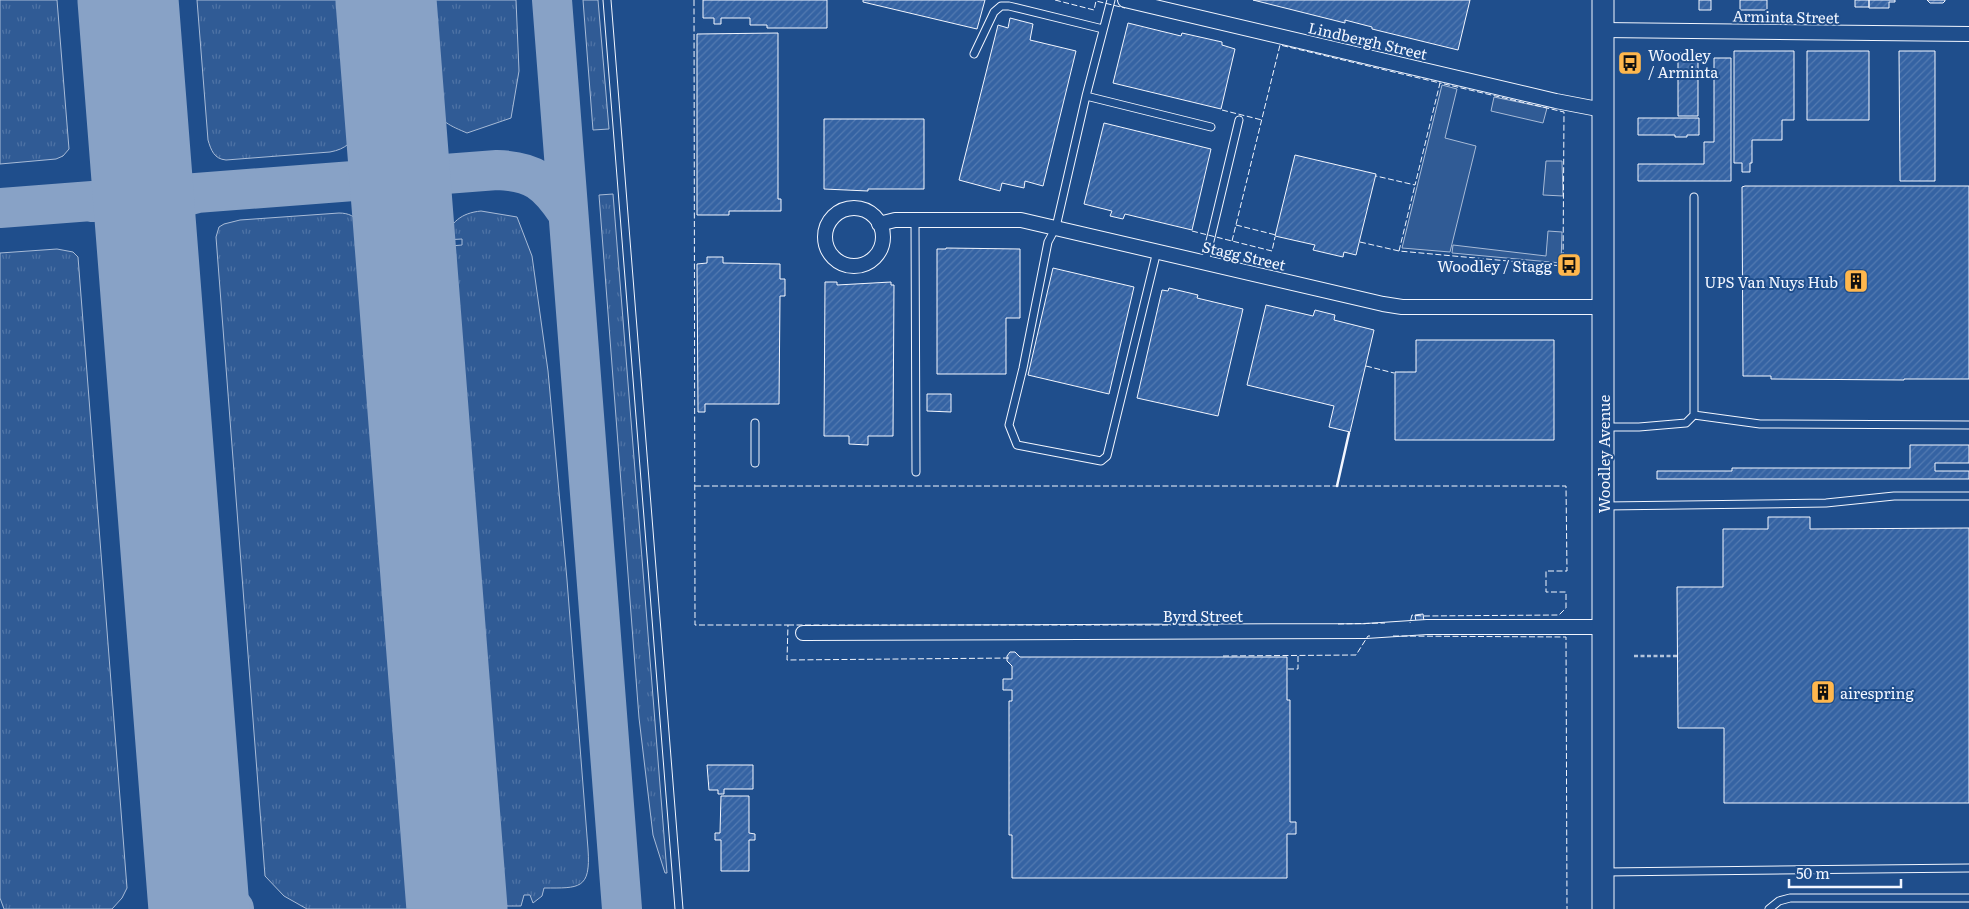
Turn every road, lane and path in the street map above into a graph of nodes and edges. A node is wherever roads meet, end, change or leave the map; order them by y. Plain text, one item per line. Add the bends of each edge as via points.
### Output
1 (607, 0) edge
2 (1111, 0) edge
3 (1125, 0) edge
4 (1603, 0) edge
5 (1103, 29) junction
6 (1603, 30) junction
7 (1969, 34) edge
8 (974, 54) dead end
9 (1086, 96) junction
10 (1603, 110) junction
11 (1239, 120) dead end
12 (1211, 128) dead end
13 (1694, 197) dead end
14 (915, 220) junction
15 (879, 224) junction
16 (1056, 227) junction
17 (1157, 251) junction
18 (1204, 262) junction
19 (1603, 307) junction
20 (1694, 415) junction
21 (755, 423) dead end
22 (1969, 425) edge
23 (1603, 427) junction
24 (755, 463) dead end
25 (916, 472) dead end
26 (1969, 496) edge
27 (1603, 506) junction
28 (1603, 627) junction
29 (803, 633) dead end
30 (1634, 656) dead end
31 (1678, 656) dead end
32 (1969, 868) edge
33 (1603, 872) junction
34 (1969, 898) edge
35 (680, 909) edge
36 (1603, 909) edge
37 (1769, 909) edge

1 - 35 lane
2 - 5 lane
3 - 10 street, Lindbergh Street via 1556,102
4 - 6 main road, Woodley Avenue
5 - 8 lane via 1001,6 994,12
5 - 9 lane
6 - 7 street, Arminta Street
6 - 10 main road, Woodley Avenue
9 - 12 lane
9 - 16 lane
10 - 19 main road, Woodley Avenue
11 - 18 lane
13 - 20 lane
14 - 15 street, Stagg Street
14 - 16 street, Stagg Street via 1003,219
14 - 25 lane
15 - 15 street via 862,209 844,210 829,222 825,240 828,249 841,263 860,265 868,262 881,248 883,238
16 - 17 street, Stagg Street
16 - 17 lane via 1048,242 1008,425 1017,444 1101,460 1106,456
17 - 18 street, Stagg Street
18 - 19 street, Stagg Street via 1402,307
19 - 23 main road, Woodley Avenue
20 - 22 lane via 1760,424
20 - 23 lane via 1686,422
21 - 24 lane
23 - 27 main road, Woodley Avenue
26 - 27 lane via 1894,496 1826,503
27 - 28 main road, Woodley Avenue
28 - 29 street, Byrd Street
28 - 33 main road, Woodley Avenue
30 - 31 path
32 - 33 lane
33 - 36 main road, Woodley Avenue
34 - 37 lane via 1790,898

